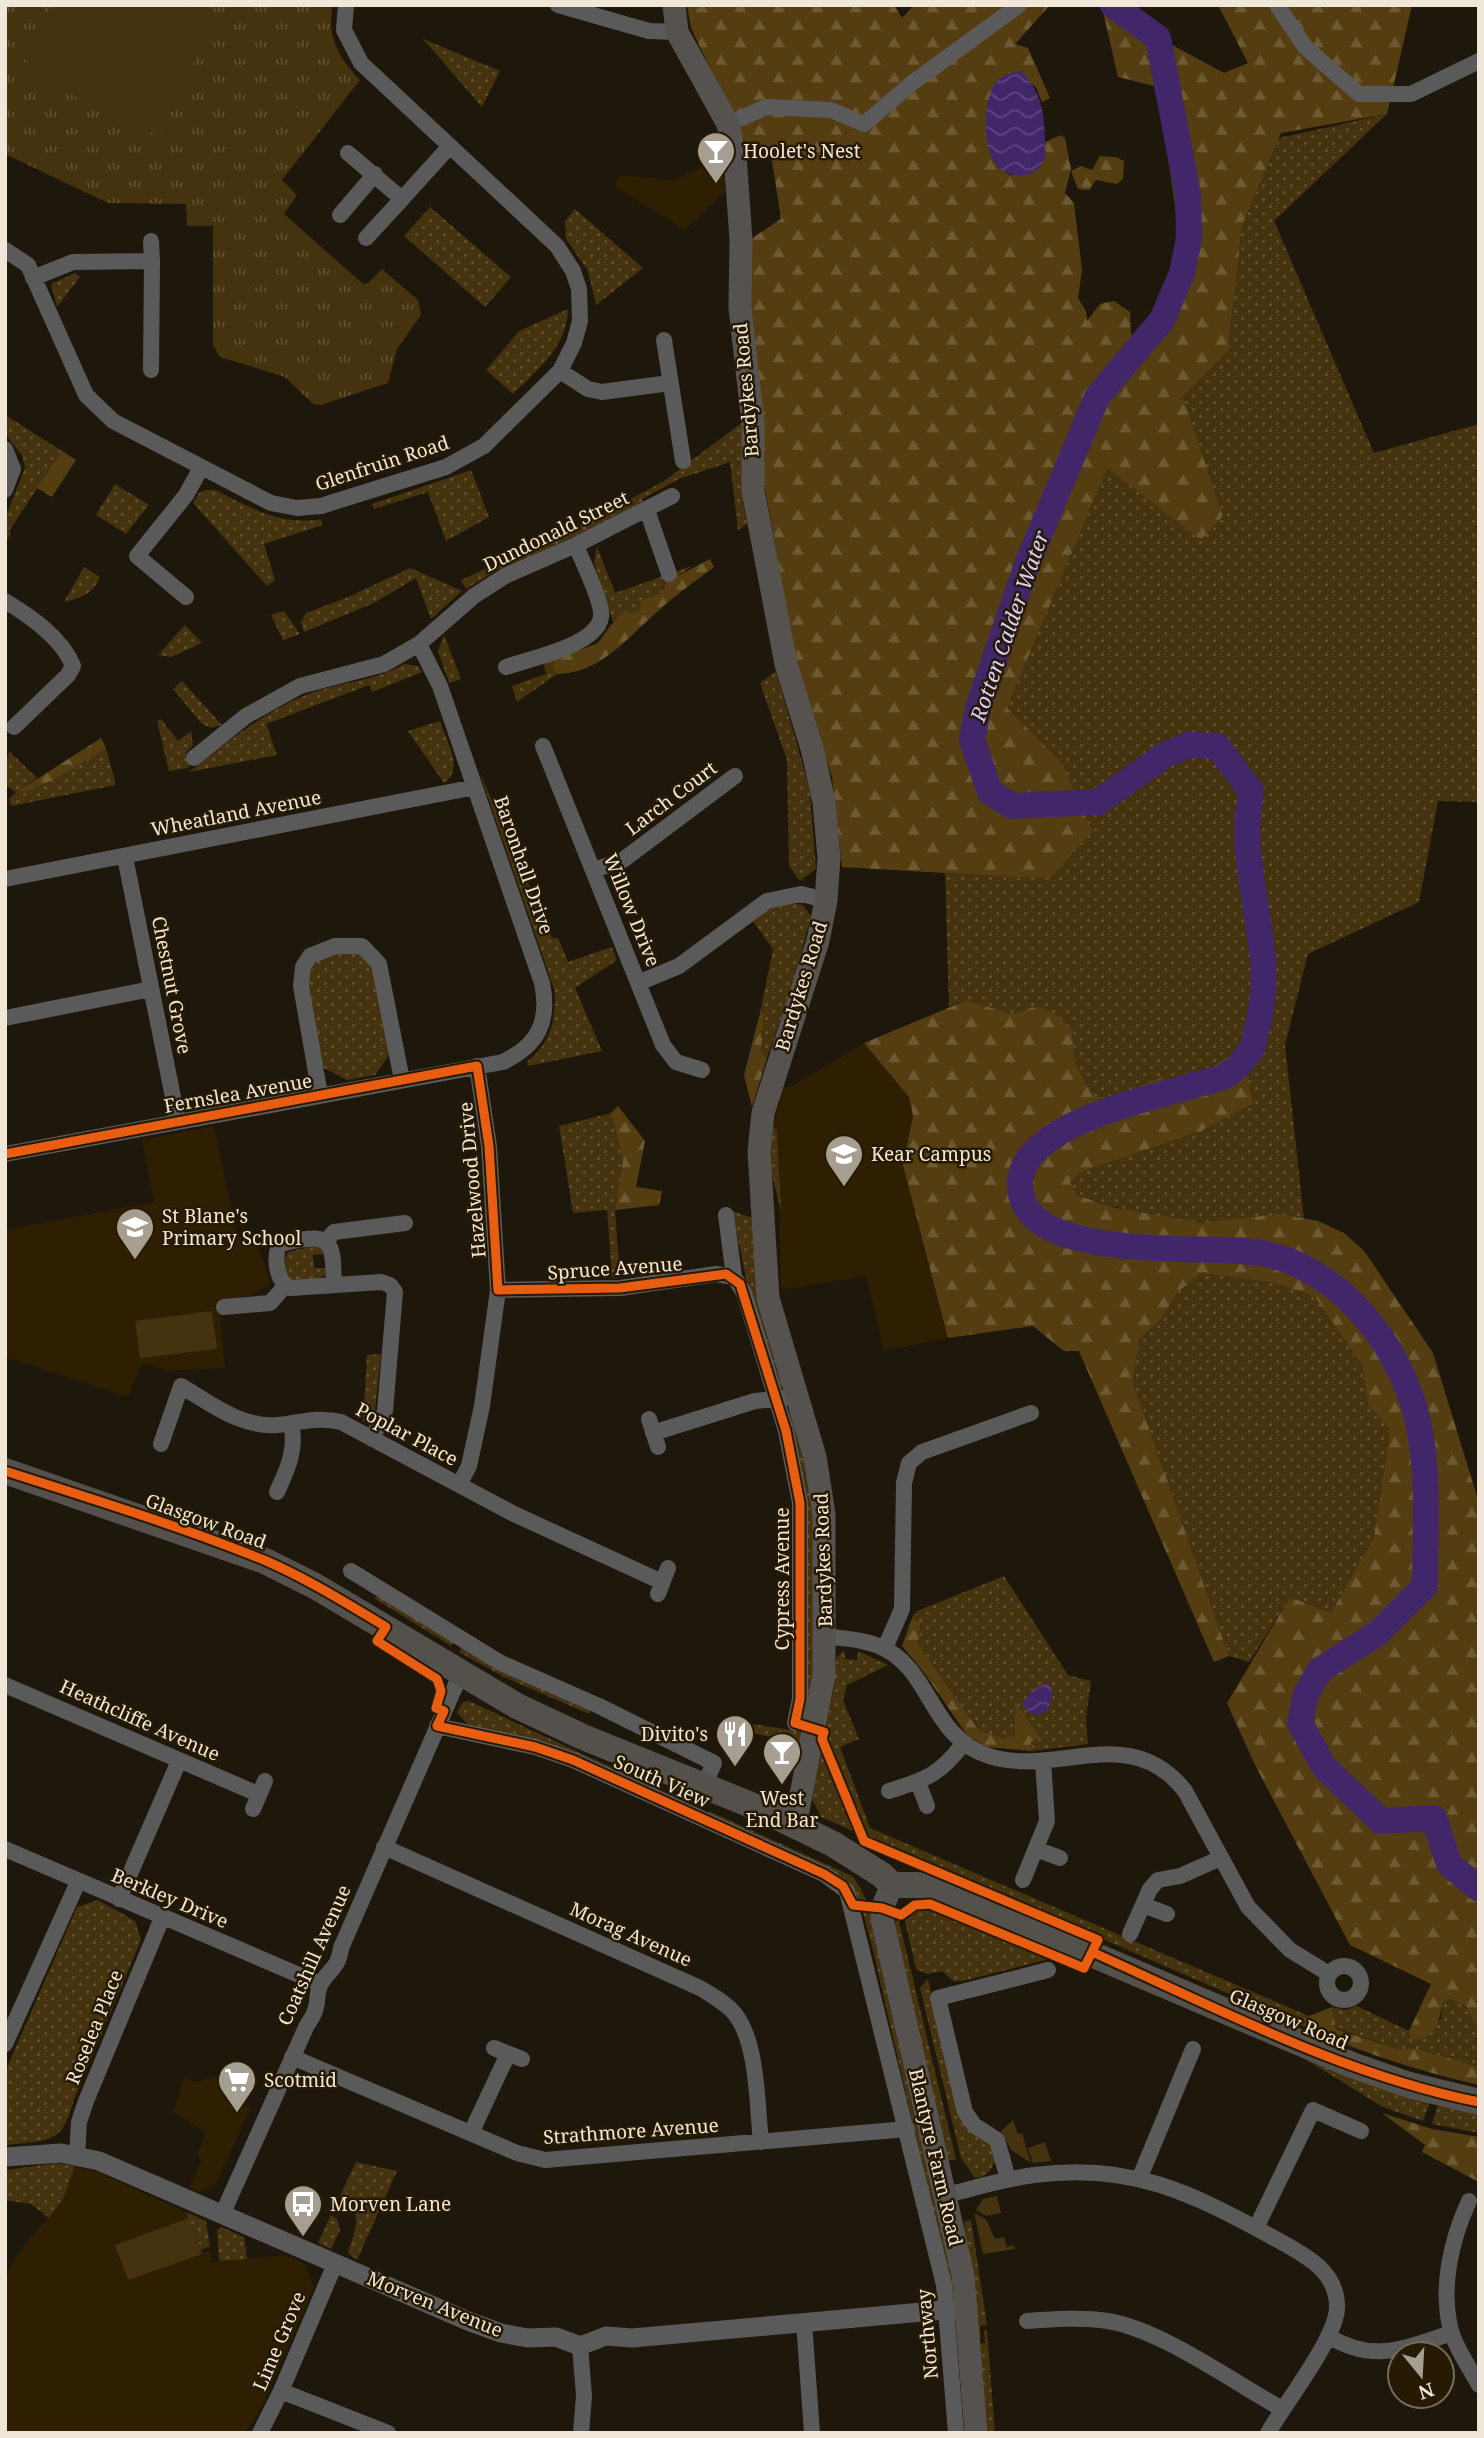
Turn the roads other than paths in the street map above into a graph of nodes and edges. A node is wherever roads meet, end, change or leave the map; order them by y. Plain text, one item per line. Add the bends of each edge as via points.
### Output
1 (346, 5) edge
2 (558, 5) edge
3 (674, 5) edge
4 (1020, 5) edge
5 (1276, 5) edge
6 (677, 32) junction
7 (1479, 61) edge
8 (728, 124) junction
9 (450, 146) junction
10 (348, 153) dead end
11 (375, 174) junction
12 (402, 199) junction
13 (340, 215) dead end
14 (366, 238) dead end
15 (151, 241) dead end
16 (5, 250) edge
17 (152, 261) junction
18 (33, 278) junction
19 (664, 340) dead end
20 (151, 370) dead end
21 (560, 371) junction
22 (670, 383) junction
23 (5, 449) edge
24 (682, 461) dead end
25 (201, 468) junction
26 (5, 490) edge
27 (672, 496) dead end
28 (647, 510) junction
29 (576, 545) junction
30 (669, 574) dead end
31 (186, 597) dead end
32 (5, 601) edge
33 (419, 644) junction
34 (506, 667) dead end
35 (14, 727) dead end
36 (543, 746) dead end
37 (194, 758) dead end
38 (569, 766) dead end
39 (554, 772) junction
40 (735, 776) dead end
41 (475, 787) junction
42 (712, 794) junction
43 (722, 808) dead end
44 (125, 857) junction
45 (594, 870) junction
46 (5, 879) edge
47 (827, 900) junction
48 (638, 984) junction
49 (151, 989) junction
50 (5, 1018) edge
51 (477, 1066) junction
52 (702, 1070) dead end
53 (402, 1080) junction
54 (320, 1096) junction
55 (178, 1122) junction
56 (5, 1154) edge
57 (726, 1215) dead end
58 (405, 1223) dead end
59 (327, 1240) junction
60 (734, 1277) junction
61 (334, 1285) junction
62 (285, 1286) junction
63 (498, 1290) junction
64 (224, 1307) dead end
65 (798, 1394) junction
66 (775, 1401) junction
67 (1031, 1413) dead end
68 (291, 1423) junction
69 (653, 1433) dead end
70 (372, 1439) junction
71 (161, 1444) dead end
72 (5, 1471) edge
73 (459, 1485) junction
74 (277, 1492) dead end
75 (351, 1571) dead end
76 (663, 1581) dead end
77 (371, 1583) junction
78 (355, 1608) junction
79 (825, 1636) junction
80 (885, 1648) junction
81 (461, 1674) junction
82 (5, 1685) edge
83 (795, 1723) dead end
84 (437, 1726) junction
85 (962, 1745) junction
86 (179, 1761) junction
87 (1043, 1761) junction
88 (918, 1782) junction
89 (705, 1784) junction
90 (889, 1791) dead end
91 (259, 1795) dead end
92 (927, 1806) dead end
93 (795, 1826) junction
94 (384, 1847) junction
95 (5, 1849) edge
96 (1036, 1849) junction
97 (1060, 1858) dead end
98 (1221, 1858) junction
99 (1023, 1880) dead end
100 (78, 1882) junction
101 (891, 1885) junction
102 (119, 1899) junction
103 (853, 1905) joint
104 (1143, 1905) junction
105 (1167, 1914) dead end
106 (162, 1918) junction
107 (1130, 1934) dead end
108 (1048, 1970) dead end
109 (1329, 1974) dead end
110 (320, 1984) junction
111 (7, 2034) edge
112 (1193, 2049) dead end
113 (508, 2053) dead end
114 (292, 2057) junction
115 (1479, 2102) edge
116 (908, 2129) junction
117 (1361, 2131) dead end
118 (471, 2133) junction
119 (761, 2142) junction
120 (77, 2155) junction
121 (5, 2157) edge
122 (1140, 2177) junction
123 (1008, 2179) junction
124 (946, 2195) junction
125 (1469, 2201) dead end
126 (222, 2215) junction
127 (1256, 2228) junction
128 (335, 2264) junction
129 (955, 2309) junction
130 (1027, 2321) dead end
131 (804, 2322) junction
132 (1451, 2333) junction
133 (1328, 2336) junction
134 (580, 2346) junction
135 (1479, 2385) edge
136 (281, 2390) junction
137 (1282, 2409) junction
138 (260, 2433) edge
139 (388, 2433) edge
140 (581, 2433) edge
141 (812, 2433) edge
142 (956, 2433) edge
143 (976, 2433) edge
144 (1268, 2433) edge

1 - 9 street, Glenfruin Road via 344,30 362,63
2 - 6 street via 649,31
3 - 6 main road
4 - 8 street via 864,124 831,110 766,107
5 - 7 street via 1305,47 1359,94 1410,94
6 - 8 main road, Bardykes Road
8 - 47 main road, Bardykes Road via 739,184 738,287 752,415 753,491 786,664 825,805
9 - 12 street
9 - 21 street, Glenfruin Road via 557,246 573,271 580,321
10 - 11 street
11 - 12 street
11 - 13 street
12 - 14 street
15 - 17 street
16 - 18 street, Glenfruin Road via 28,265
17 - 18 street via 73,262
17 - 20 street
18 - 25 street, Glenfruin Road via 72,368 99,410
19 - 22 street
21 - 22 street via 588,389 602,392
21 - 25 street, Glenfruin Road via 467,458 321,506 271,503
22 - 24 street
23 - 26 street via 13,469
25 - 31 street via 186,495 137,556
27 - 28 street, Dundonald Street
28 - 29 street, Dundonald Street
28 - 30 street, Dundonald Street
29 - 33 street, Dundonald Street via 490,585
29 - 34 street via 601,611 598,628 585,640
32 - 35 street via 38,624 73,666
33 - 37 street, Dundonald Street via 384,664 300,686 246,716
33 - 41 street, Baronhall Drive via 440,686
36 - 39 street, Willow Drive
38 - 39 street
39 - 45 street, Willow Drive
40 - 42 street, Larch Court
41 - 44 street, Wheatland Avenue
41 - 51 street, Baronhall Drive via 545,1000 545,1019 532,1044 503,1062
42 - 43 street
42 - 45 street, Larch Court via 623,860
44 - 46 street, Wheatland Avenue
44 - 49 street, Chestnut Grove
45 - 48 street, Willow Drive
47 - 48 street via 801,894 767,901 680,966
47 - 65 main road, Bardykes Road via 763,1113 759,1152 768,1298
48 - 52 street, Willow Drive via 672,1068
49 - 50 street
49 - 55 street, Chestnut Grove
51 - 53 street, Fernslea Avenue
51 - 63 street, Hazelwood Drive via 489,1146
53 - 54 street, Fernslea Avenue
53 - 54 street via 379,964 362,946 335,946 310,956 301,976
54 - 55 street, Fernslea Avenue
55 - 56 street, Fernslea Avenue
57 - 60 street, Cypress Avenue
58 - 59 street via 334,1232
59 - 61 street
59 - 62 street via 320,1237 279,1245 279,1276
60 - 63 street, Spruce Avenue via 716,1275 620,1288
60 - 66 street, Cypress Avenue via 744,1293
61 - 62 street
61 - 70 street via 381,1282 395,1292 385,1411
62 - 64 street via 270,1303
63 - 73 street, Hazelwood Drive via 482,1406 469,1466
65 - 66 street
65 - 79 main road, Bardykes Road via 822,1490
66 - 69 street via 755,1401
66 - 83 street, Cypress Avenue via 793,1462 801,1514 800,1699
67 - 80 street via 922,1451 909,1463 904,1483 902,1609
68 - 70 street, Poplar Place via 323,1417
68 - 71 street, Poplar Place via 250,1422 181,1387
68 - 74 street via 291,1460
70 - 73 street, Poplar Place
72 - 78 main road, Glasgow Road via 265,1560
73 - 76 street, Poplar Place
75 - 77 street
77 - 78 street
77 - 89 street via 501,1663 713,1763
78 - 81 main road, Glasgow Road
79 - 80 street
79 - 93 main road, Bardykes Road via 824,1675
80 - 85 street via 907,1667
81 - 84 street, Coatshill Avenue
81 - 89 main road, Glasgow Road via 583,1737
82 - 86 street, Heathcliffe Avenue
84 - 94 street, Coatshill Avenue
84 - 103 street, South View via 573,1760 831,1878 847,1891
85 - 87 street via 1011,1761
85 - 88 street via 932,1777
86 - 91 street, Heathcliffe Avenue
86 - 102 street
87 - 96 street via 1047,1821
87 - 98 street via 1110,1752 1143,1759 1179,1783
88 - 90 street
88 - 92 street
89 - 93 main road, Glasgow Road
93 - 101 main road, Glasgow Road via 867,1865
94 - 110 street, Coatshill Avenue via 337,1965
94 - 119 street, Morag Avenue via 721,2001 736,2014 751,2054
95 - 100 street, Berkley Drive
96 - 97 street
96 - 99 street
98 - 104 street via 1180,1876 1157,1880
98 - 109 street via 1248,1907 1272,1934
100 - 102 street, Berkley Drive
100 - 111 street
101 - 115 main road, Glasgow Road via 939,1889 1352,2065
101 - 124 main road, Blantyre Farm Road via 882,1908 883,1929
102 - 106 street, Berkley Drive
103 - 116 street, Northway
104 - 105 street
104 - 107 street
106 - 110 street, Berkley Drive
106 - 120 street, Roselea Place via 86,2101
108 - 123 street via 938,1998 965,2112 974,2125 997,2140
110 - 114 street, Coatshill Avenue via 318,2007
112 - 122 street
113 - 118 street
114 - 118 street, Strathmore Avenue
114 - 126 street, Coatshill Avenue
116 - 119 street, Strathmore Avenue
116 - 129 street, Northway via 944,2284
117 - 127 street via 1313,2110
118 - 119 street, Strathmore Avenue via 517,2153 555,2161
120 - 121 street, Morven Avenue
120 - 126 street, Morven Avenue
122 - 123 street via 1073,2171
122 - 127 street via 1196,2196
123 - 124 street
124 - 129 main road, Blantyre Farm Road
125 - 132 street via 1451,2250
126 - 128 street, Morven Avenue
127 - 133 street via 1314,2261 1329,2277 1337,2310
128 - 134 street, Morven Avenue via 485,2327 528,2338 556,2337
128 - 136 street, Lime Grove
129 - 131 street
129 - 142 street, Northway via 948,2325
129 - 143 main road, Blantyre Farm Road
130 - 137 street via 1079,2319 1139,2331
131 - 134 street via 606,2336
131 - 141 street
132 - 133 street via 1377,2354 1354,2350
132 - 135 street
133 - 137 street
134 - 140 street
136 - 138 street, Lime Grove
136 - 139 street
137 - 144 street

